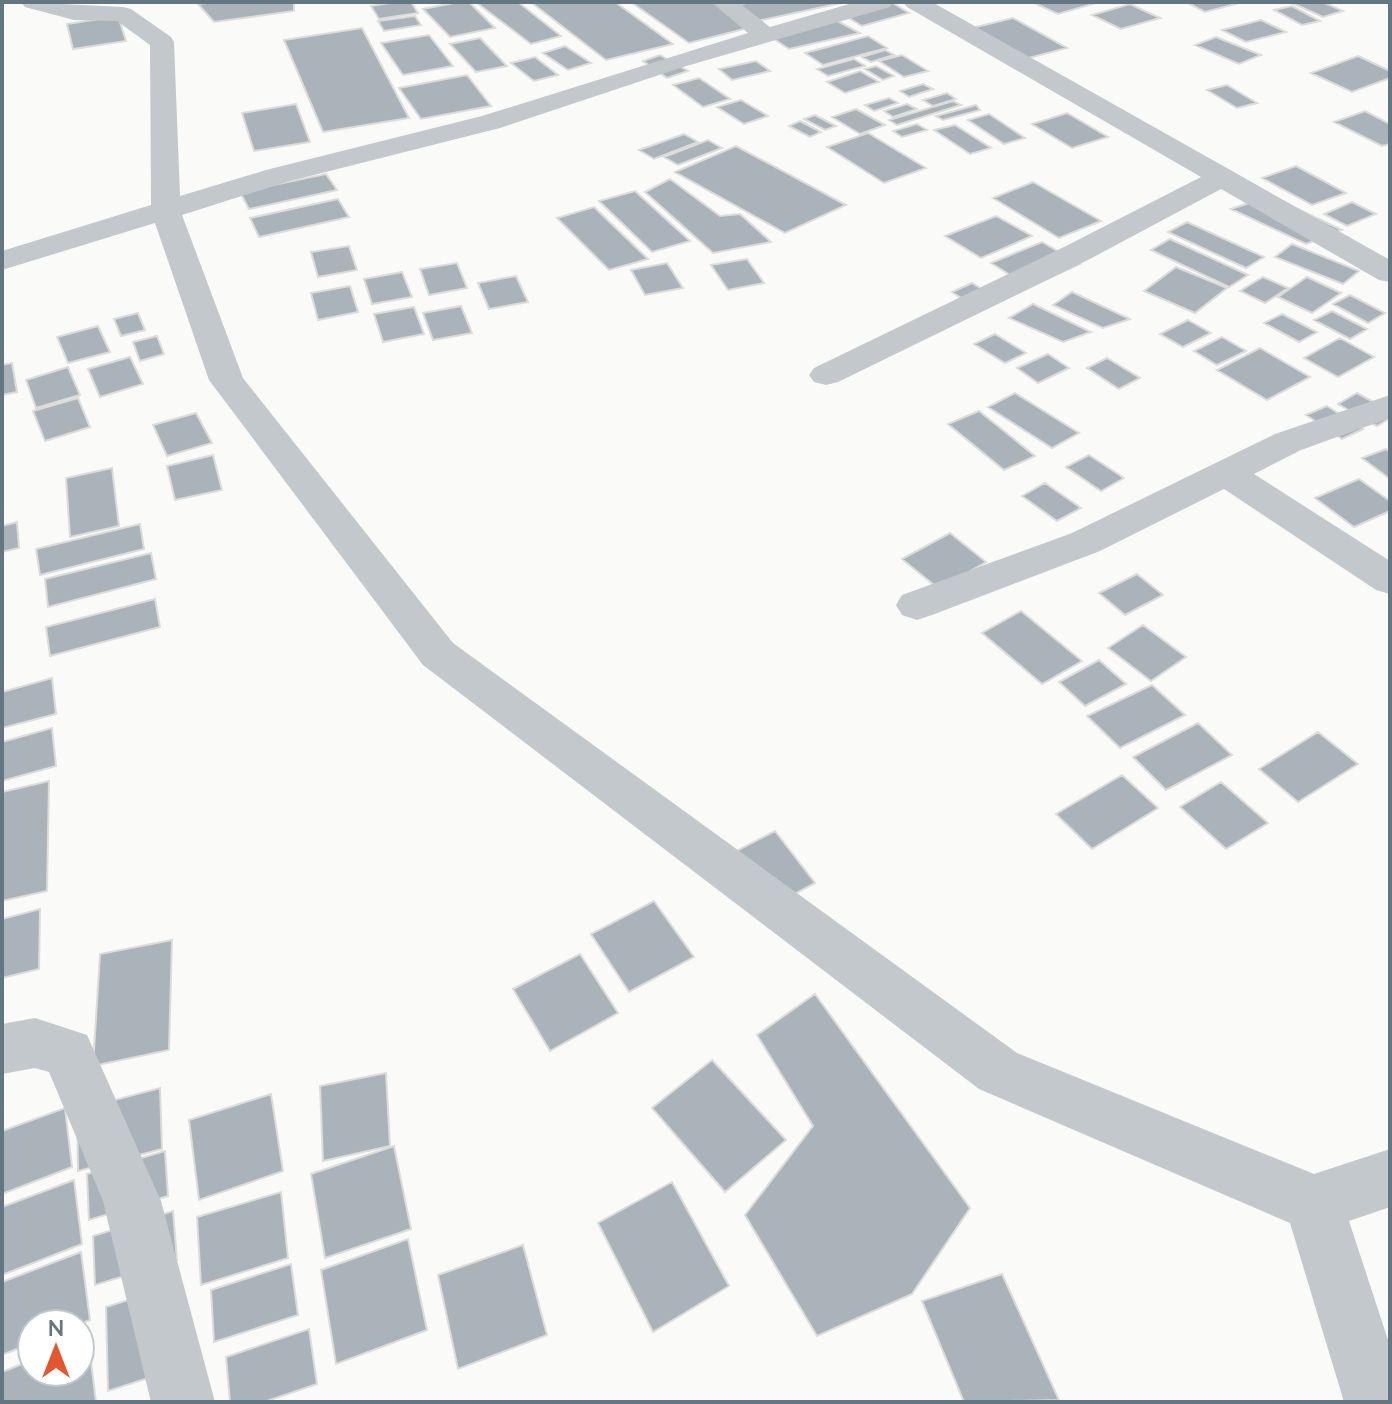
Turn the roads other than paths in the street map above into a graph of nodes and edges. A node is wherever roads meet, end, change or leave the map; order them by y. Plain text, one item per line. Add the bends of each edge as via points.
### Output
1 (33, 2) edge
2 (723, 2) edge
3 (882, 2) edge
4 (915, 2) edge
5 (765, 35) junction
6 (1222, 177) junction
7 (166, 211) junction
8 (2, 261) edge
9 (1390, 273) edge
10 (826, 375) dead end
11 (1390, 406) edge
12 (1226, 473) junction
13 (1390, 580) edge
14 (917, 605) dead end
15 (2, 1049) edge
16 (1390, 1178) edge
17 (1314, 1203) junction
18 (183, 1402) edge
19 (1376, 1402) edge

1 - 7 street via 74,13 123,14 162,42
2 - 5 street
3 - 5 street
4 - 6 street
5 - 7 street via 491,122 276,176
6 - 9 street
6 - 10 street
7 - 8 street
7 - 17 street via 226,380 438,654 998,1071
11 - 12 street via 1288,442
12 - 13 street
12 - 14 street via 1086,542
15 - 18 street via 35,1043 68,1053 132,1201
16 - 17 street
17 - 19 street

